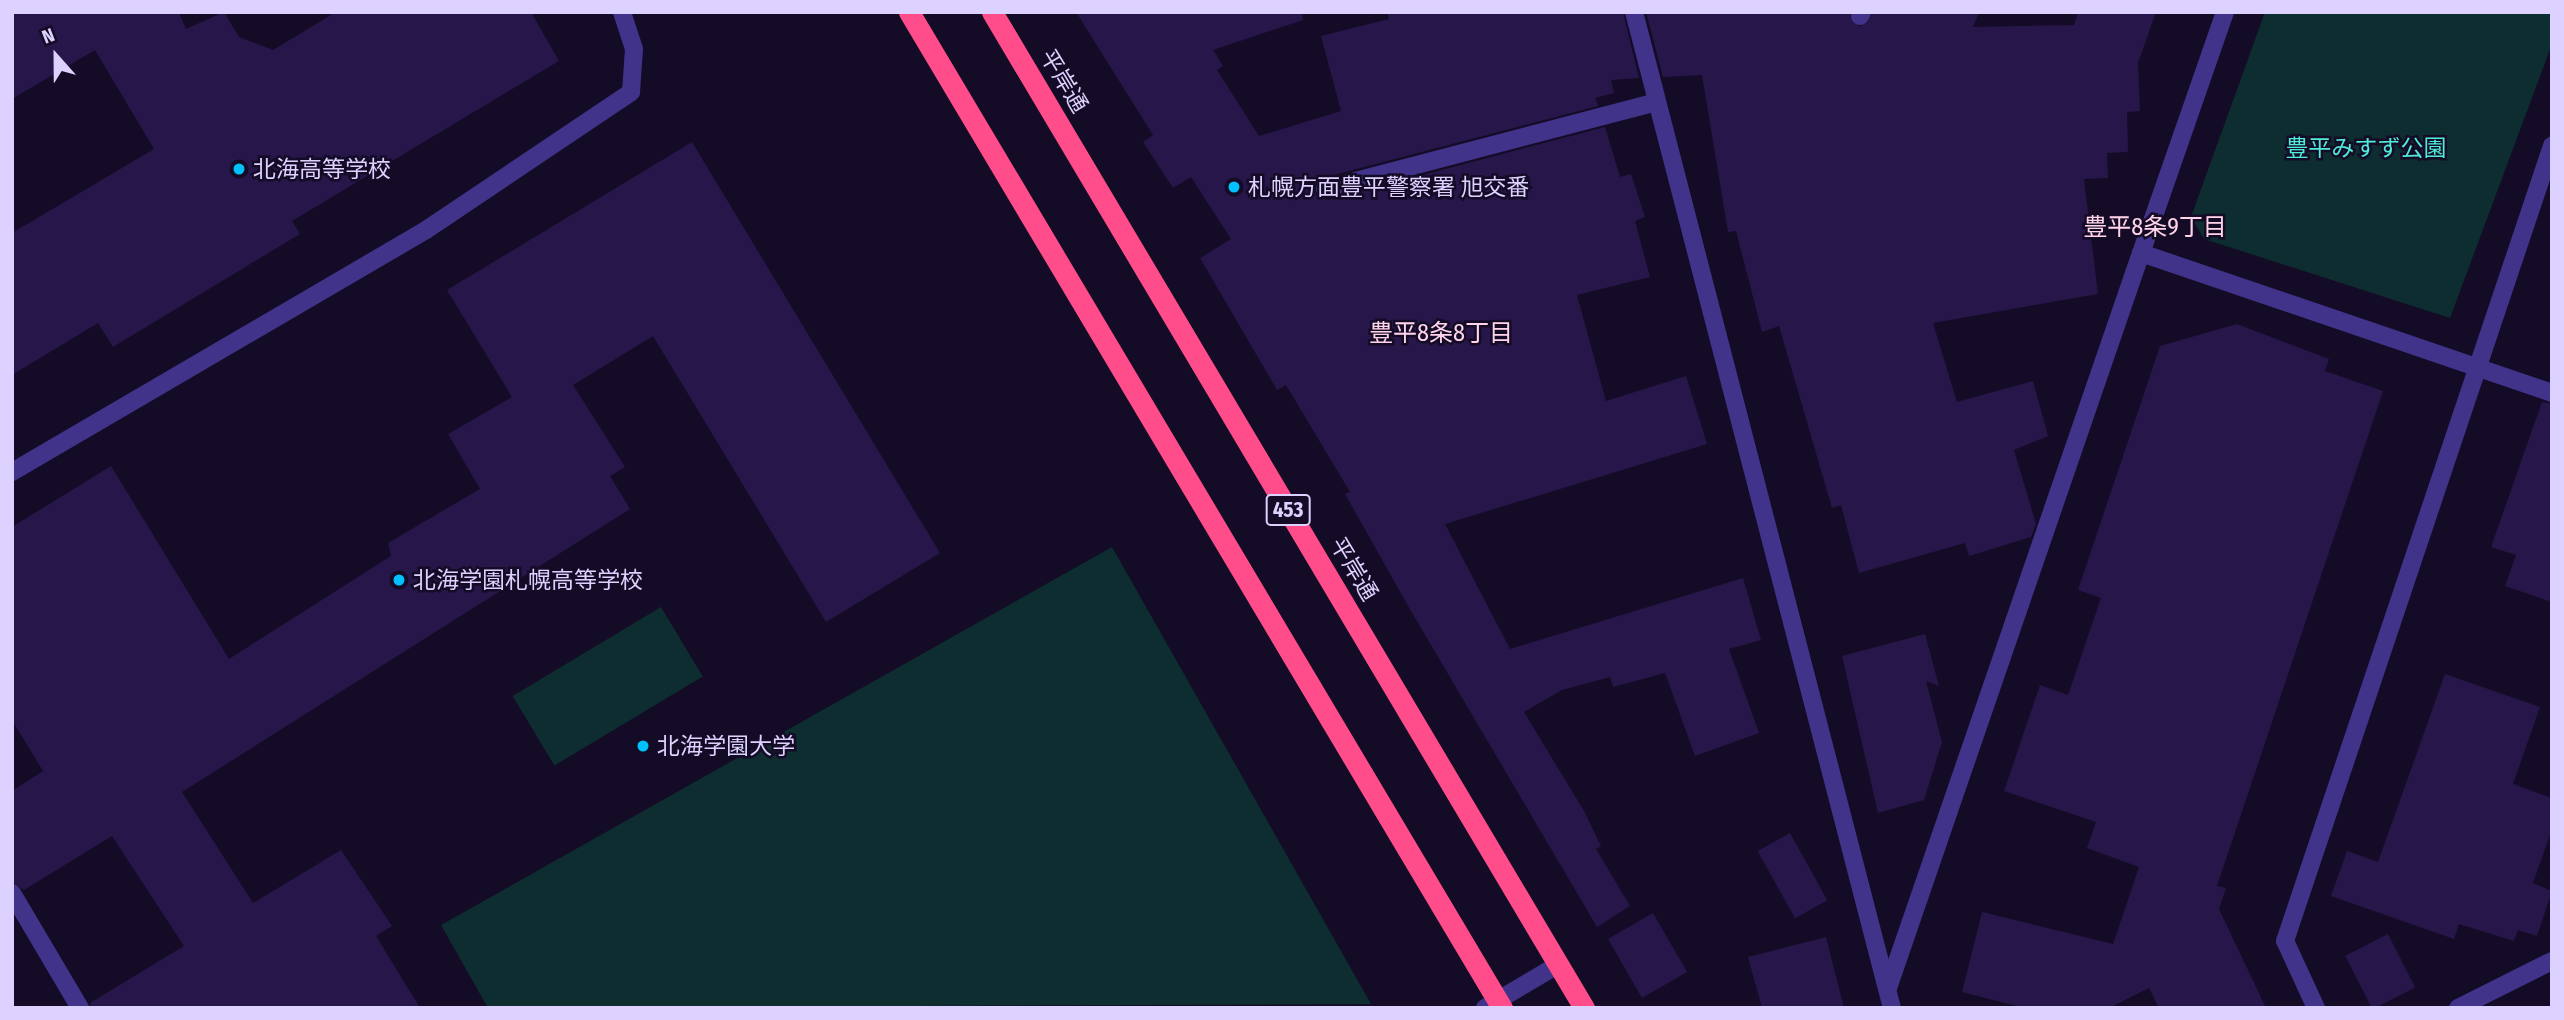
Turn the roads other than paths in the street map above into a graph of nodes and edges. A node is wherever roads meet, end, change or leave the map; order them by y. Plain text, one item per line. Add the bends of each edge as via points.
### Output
1 (622, 12) edge
2 (909, 12) edge
3 (992, 12) edge
4 (1634, 12) edge
5 (2225, 12) edge
6 (1657, 102) junction
7 (2552, 146) edge
8 (1325, 189) dead end
9 (2141, 253) junction
10 (2473, 366) junction
11 (2552, 393) edge
12 (12, 472) edge
13 (12, 893) edge
14 (2552, 961) edge
15 (1559, 964) junction
16 (1888, 988) junction
17 (1495, 1005) edge
18 (80, 1008) edge
19 (1584, 1008) edge
20 (1892, 1008) edge
21 (2316, 1008) edge
22 (2458, 1008) edge

1 - 12 street via 634,49 631,92 426,230
2 - 17 highway
3 - 15 highway, 平岸通 / 453
4 - 6 street
5 - 9 street
6 - 8 street
6 - 16 street
7 - 10 street
9 - 10 street
9 - 16 street
10 - 11 street
10 - 21 street via 2285,941
13 - 18 street
14 - 22 street
15 - 17 street
15 - 19 highway, 平岸通 / 453
16 - 20 street

